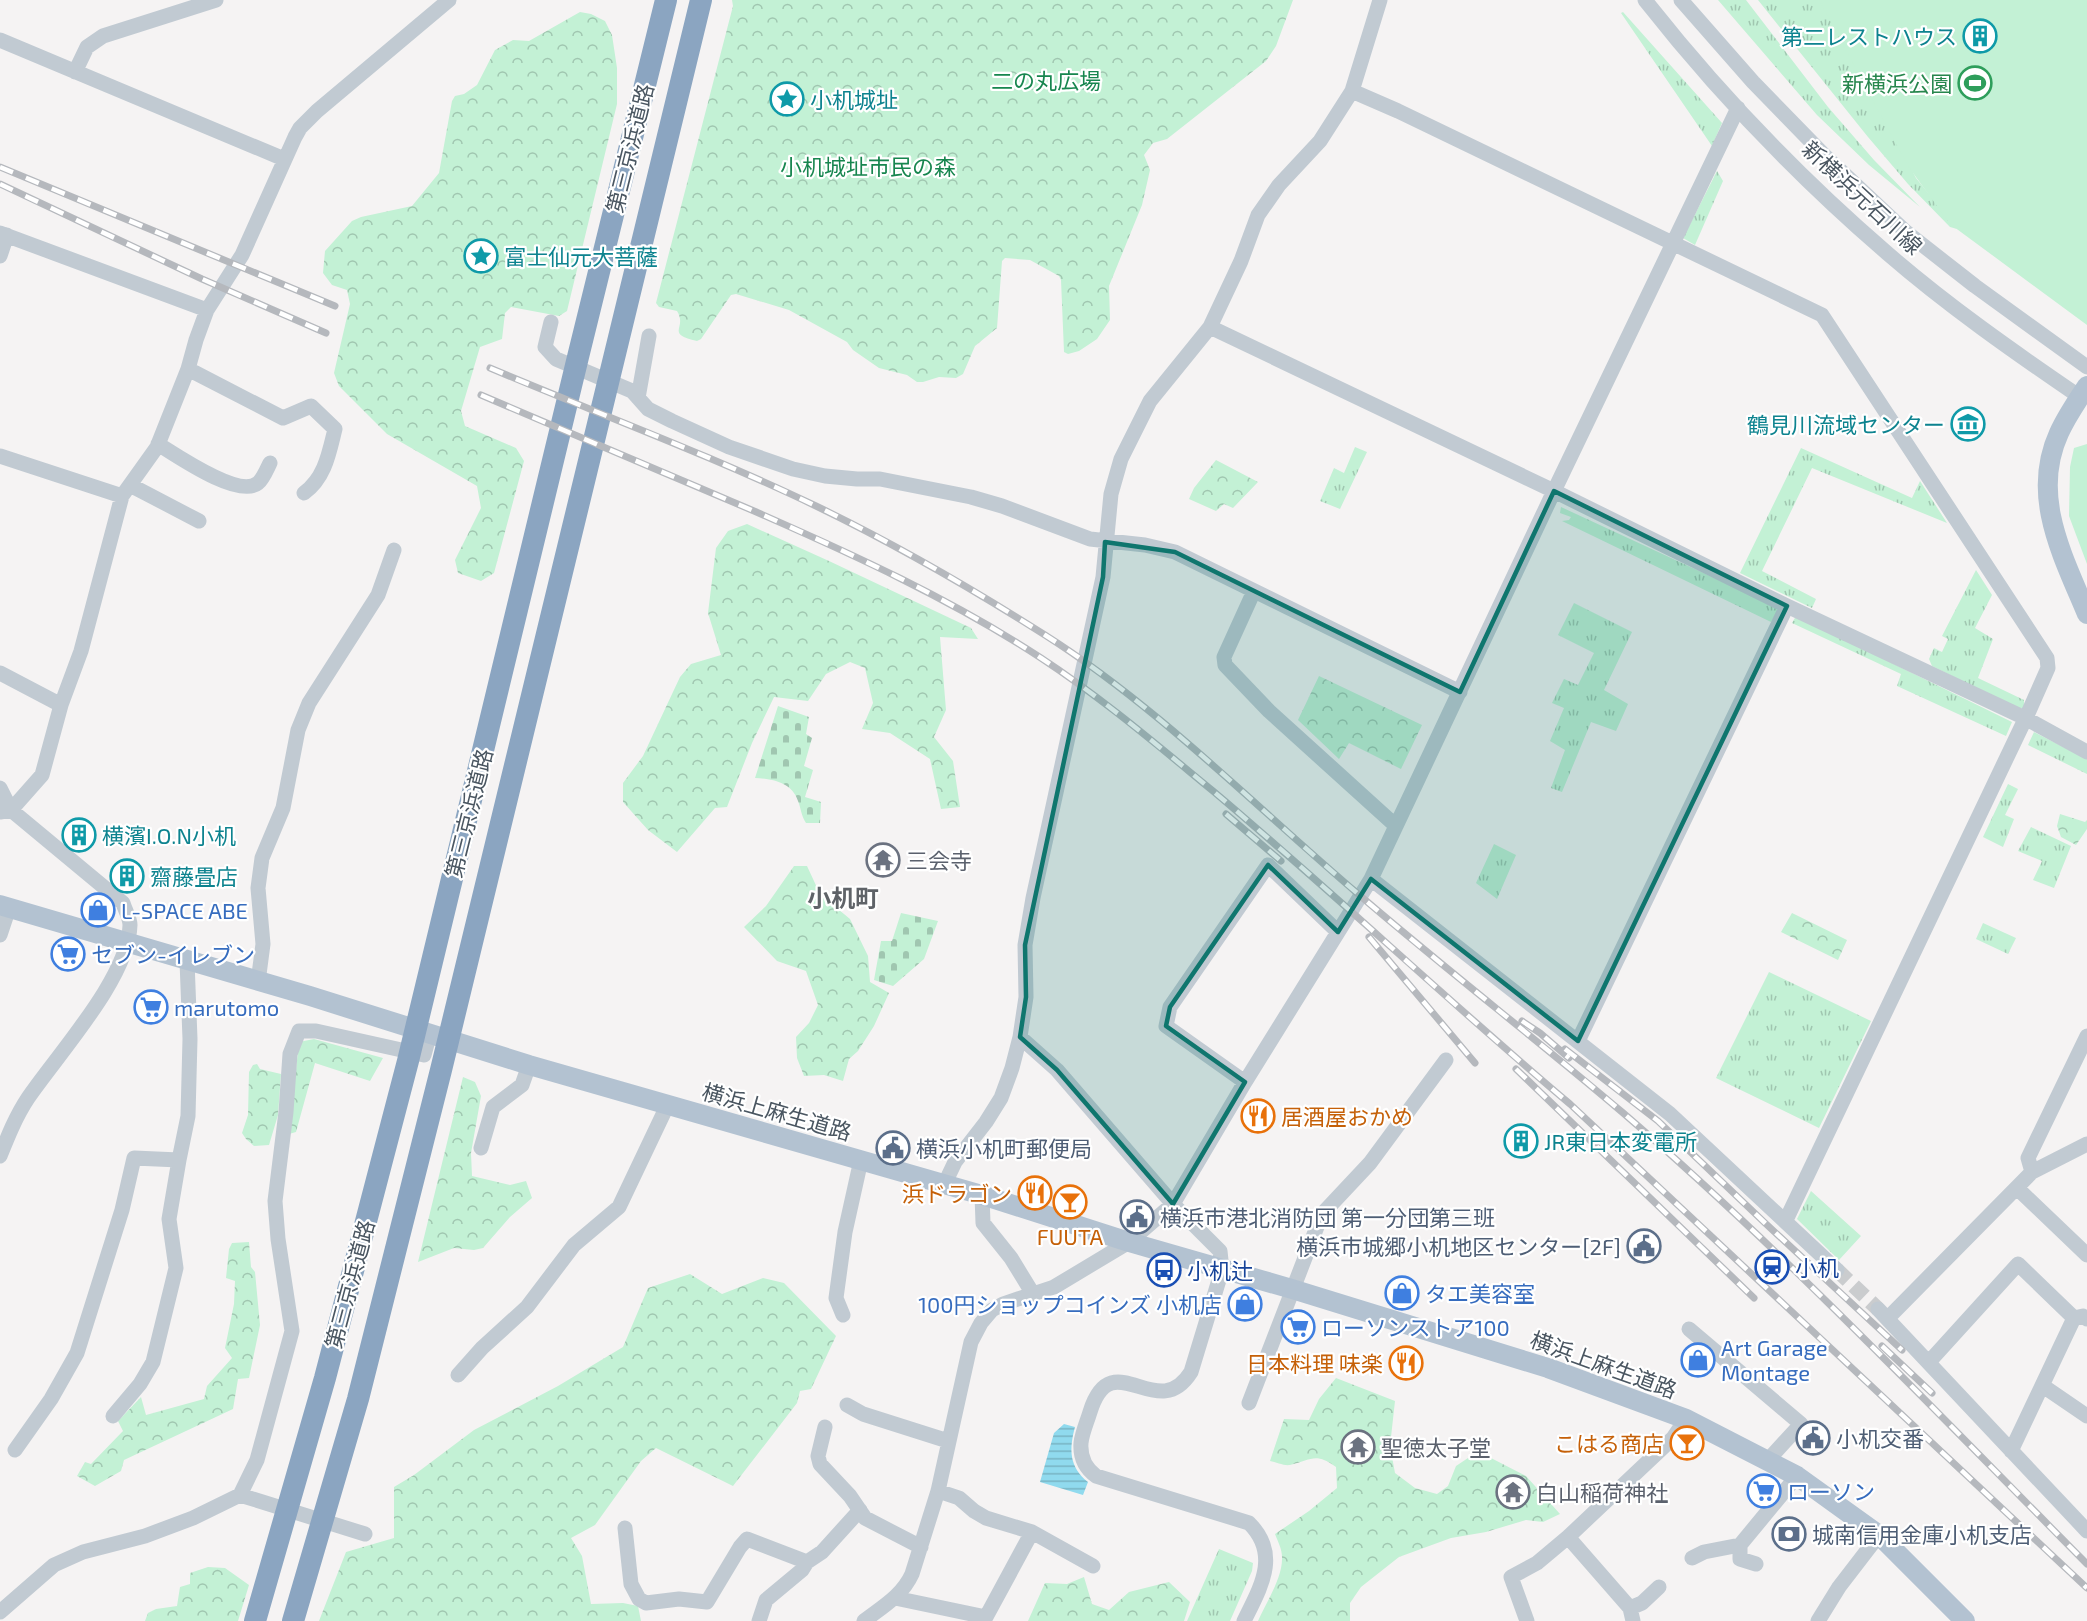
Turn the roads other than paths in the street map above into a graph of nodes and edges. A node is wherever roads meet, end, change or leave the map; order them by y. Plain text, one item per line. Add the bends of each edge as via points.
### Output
1 (216, 0) edge
2 (449, 0) edge
3 (666, 0) edge
4 (701, 0) edge
5 (1380, 0) edge
6 (1645, 0) edge
7 (1681, 0) edge
8 (0, 40) edge
9 (75, 72) junction
10 (1352, 91) junction
11 (1738, 108) junction
12 (284, 159) junction
13 (3, 234) edge
14 (1673, 243) junction
15 (0, 256) edge
16 (207, 310) junction
17 (551, 322) dead end
18 (1210, 327) junction
19 (649, 336) dead end
20 (2087, 367) edge
21 (188, 369) junction
22 (2084, 395) edge
23 (638, 398) junction
24 (158, 444) junction
25 (0, 456) edge
26 (270, 463) dead end
27 (126, 490) junction
28 (1554, 491) junction
29 (304, 493) dead end
30 (199, 521) dead end
31 (1105, 542) junction
32 (394, 550) dead end
33 (1254, 591) junction
34 (1787, 606) junction
35 (2087, 614) edge
36 (0, 673) edge
37 (1460, 692) junction
38 (61, 705) junction
39 (2025, 718) junction
40 (2087, 752) edge
41 (0, 788) edge
42 (6, 811) edge
43 (1396, 826) junction
44 (1371, 879) junction
45 (4, 906) edge
46 (1338, 932) junction
47 (0, 935) edge
48 (127, 943) junction
49 (187, 961) junction
50 (258, 982) junction
51 (430, 1033) junction
52 (2087, 1036) edge
53 (1020, 1037) junction
54 (1578, 1041) junction
55 (1446, 1060) dead end
56 (530, 1065) junction
57 (1245, 1082) junction
58 (668, 1104) junction
59 (2087, 1144) edge
60 (482, 1148) dead end
61 (0, 1156) edge
62 (179, 1160) junction
63 (861, 1160) junction
64 (2032, 1172) junction
65 (944, 1185) junction
66 (2017, 1188) junction
67 (982, 1196) junction
68 (1173, 1203) junction
69 (1786, 1220) junction
70 (1129, 1242) junction
71 (2087, 1255) edge
72 (1222, 1270) junction
73 (1837, 1270) tunnel mouth
74 (1292, 1290) junction
75 (1033, 1294) junction
76 (843, 1315) dead end
77 (2081, 1318) edge
78 (1689, 1329) dead end
79 (1929, 1362) junction
80 (458, 1375) dead end
81 (2043, 1386) junction
82 (1249, 1403) dead end
83 (847, 1405) dead end
84 (113, 1416) dead end
85 (2087, 1416) edge
86 (1686, 1419) junction
87 (825, 1427) dead end
88 (948, 1441) junction
89 (15, 1450) dead end
90 (2012, 1451) junction
91 (1768, 1460) junction
92 (1797, 1476) junction
93 (938, 1491) junction
94 (240, 1495) junction
95 (860, 1510) junction
96 (625, 1528) dead end
97 (2087, 1531) edge
98 (1032, 1532) junction
99 (365, 1534) dead end
100 (1879, 1535) junction
101 (1568, 1537) junction
102 (1740, 1545) junction
103 (921, 1547) junction
104 (1692, 1558) dead end
105 (807, 1562) junction
106 (1756, 1564) dead end
107 (1093, 1566) dead end
108 (1659, 1587) dead end
109 (895, 1598) junction
110 (0, 1612) edge
111 (1632, 1615) edge
112 (255, 1621) edge
113 (293, 1621) edge
114 (759, 1621) edge
115 (864, 1621) edge
116 (1245, 1621) edge
117 (1527, 1621) edge
118 (1818, 1621) edge
119 (1965, 1621) edge

1 - 9 street via 103,36 87,47
2 - 12 street via 317,111 300,128
3 - 112 highway, 第三京浜道路 via 408,1061 325,1378
4 - 113 highway, 第三京浜道路 via 441,1070 358,1399
5 - 10 street
6 - 11 street, 新横浜元石川線
7 - 20 street, 新横浜元石川線 via 1826,157 1906,232
8 - 9 street
9 - 12 street
10 - 14 street
10 - 18 street via 1320,141 1279,185 1258,215
11 - 14 street
11 - 22 street, 新横浜元石川線 via 1887,253 1962,313
12 - 16 street via 242,255
13 - 15 street
13 - 16 street
14 - 28 street
14 - 39 street via 1822,315 2047,658 2048,668
16 - 21 street
17 - 23 street via 544,347 556,358 632,391
18 - 28 street
18 - 31 street via 1150,402 1121,459 1111,494
19 - 23 street
21 - 24 street
21 - 29 street via 283,418 310,406 335,429 326,465 314,486
22 - 35 main road via 2058,434 2047,476 2047,498 2057,543
23 - 31 street via 648,409 709,438 793,470 880,479 971,497
24 - 26 street via 205,472 249,488 259,483
24 - 27 street
25 - 27 street
27 - 30 street
27 - 38 street via 81,651
28 - 34 street
28 - 37 street
31 - 33 street via 1175,552
31 - 53 street via 1103,577 1033,897 1025,945 1026,997
32 - 50 street via 378,595 309,703 298,730 283,808 262,858 258,888 263,944
33 - 37 street
33 - 43 street via 1224,657 1225,665 1269,711
34 - 39 street
34 - 54 street
36 - 38 street
37 - 43 street
38 - 42 street via 42,775
39 - 40 street
39 - 69 street
41 - 42 street
42 - 48 street via 123,903 130,923
43 - 44 street
44 - 46 street
44 - 54 street
45 - 47 street
45 - 48 main road, 横浜上麻生道路
46 - 57 street
46 - 57 street via 1268,865 1170,1007 1166,1026
48 - 49 main road, 横浜上麻生道路
48 - 61 street via 113,980 27,1100
49 - 50 main road, 横浜上麻生道路
49 - 62 street via 189,1116
50 - 51 main road, 横浜上麻生道路
51 - 56 main road, 横浜上麻生道路
51 - 94 street via 424,1055 316,1031 299,1031 290,1054 275,1201 292,1331 257,1460
52 - 64 street via 2028,1158
53 - 65 street via 1001,1098 955,1162
53 - 68 street via 1057,1070
54 - 69 street via 1670,1114
55 - 74 street via 1370,1163 1325,1211
56 - 58 main road, 横浜上麻生道路
56 - 60 street via 522,1085 493,1107
57 - 68 street
58 - 63 main road, 横浜上麻生道路
58 - 80 street via 619,1207 574,1245 527,1307
59 - 64 street
62 - 84 street via 169,1219 176,1268 153,1362
62 - 89 street via 134,1158 122,1210 77,1353
63 - 65 main road, 横浜上麻生道路
63 - 76 street via 836,1298
64 - 66 street
65 - 67 main road, 横浜上麻生道路
66 - 71 street
66 - 79 street via 1883,1313
67 - 70 main road, 横浜上麻生道路
67 - 75 street via 983,1223
68 - 70 street
68 - 72 street via 1220,1251
69 - 73 street
70 - 72 main road, 横浜上麻生道路
70 - 75 street via 1054,1287
72 - 74 main road, 横浜上麻生道路
72 - 116 street via 1187,1379 1168,1392 1124,1382 1101,1389 1095,1396 1081,1454 1096,1476 1249,1523 1259,1533 1266,1568
74 - 82 street
74 - 86 main road, 横浜上麻生道路 via 1548,1368
75 - 88 street via 992,1310 981,1323 971,1342
77 - 79 street via 2018,1264
77 - 81 street
78 - 91 street via 1801,1424
79 - 90 street
81 - 85 street
81 - 90 street
83 - 88 street
86 - 91 main road, 横浜上麻生道路
86 - 101 street via 1673,1438
87 - 95 street via 818,1456 820,1464
88 - 93 street
90 - 97 street
91 - 92 main road, 横浜上麻生道路
92 - 100 main road, 横浜上麻生道路
92 - 102 street
93 - 98 street via 959,1498 986,1518
93 - 103 street
94 - 99 street
94 - 110 street via 194,1518 54,1565
95 - 103 street via 865,1518
95 - 105 street via 822,1552
96 - 105 street via 631,1584 639,1599 646,1603 679,1599 707,1602 747,1539
98 - 107 street
98 - 109 street via 986,1617
100 - 118 street
100 - 119 main road, 横浜上麻生道路
101 - 111 street
101 - 117 street via 1537,1563 1510,1577
102 - 104 street
102 - 106 street via 1740,1559
103 - 109 street via 907,1585
105 - 114 street via 766,1600
108 - 111 street
109 - 115 street

